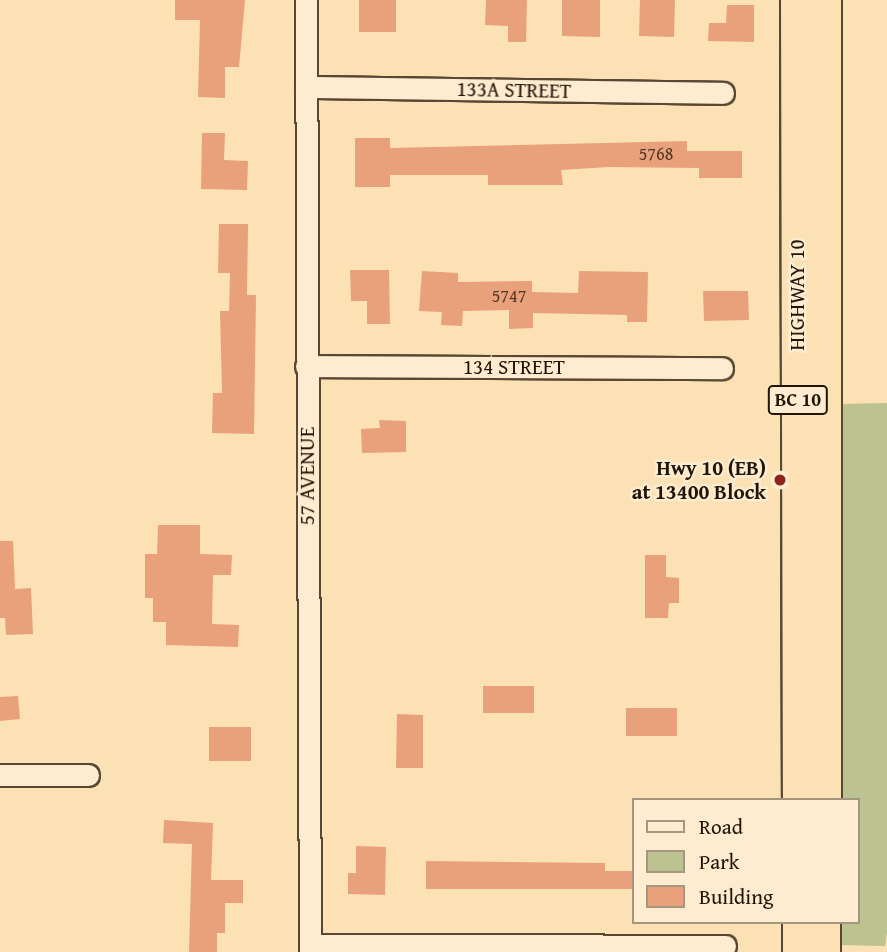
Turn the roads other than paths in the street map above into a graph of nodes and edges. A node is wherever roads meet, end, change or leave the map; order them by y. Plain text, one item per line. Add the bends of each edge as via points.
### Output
1 (306, 0) edge
2 (796, 0) edge
3 (826, 0) edge
4 (306, 87) junction
5 (723, 93) dead end
6 (306, 366) junction
7 (722, 368) dead end
8 (0, 775) edge
9 (88, 775) dead end
10 (798, 798) edge
11 (826, 798) edge
12 (798, 924) edge
13 (825, 924) edge
14 (726, 946) dead end
15 (310, 949) edge
16 (798, 952) edge
17 (825, 952) edge

1 - 4 street, 57 AVENUE
2 - 10 highway, HIGHWAY 10 / BC 10
3 - 11 highway, HIGHWAY 10 / BC 10
4 - 5 street, 133A STREET
4 - 6 street, 57 AVENUE
6 - 7 street, 134 STREET
6 - 15 street, 57 AVENUE
8 - 9 street
12 - 16 highway
13 - 17 highway
14 - 15 street

